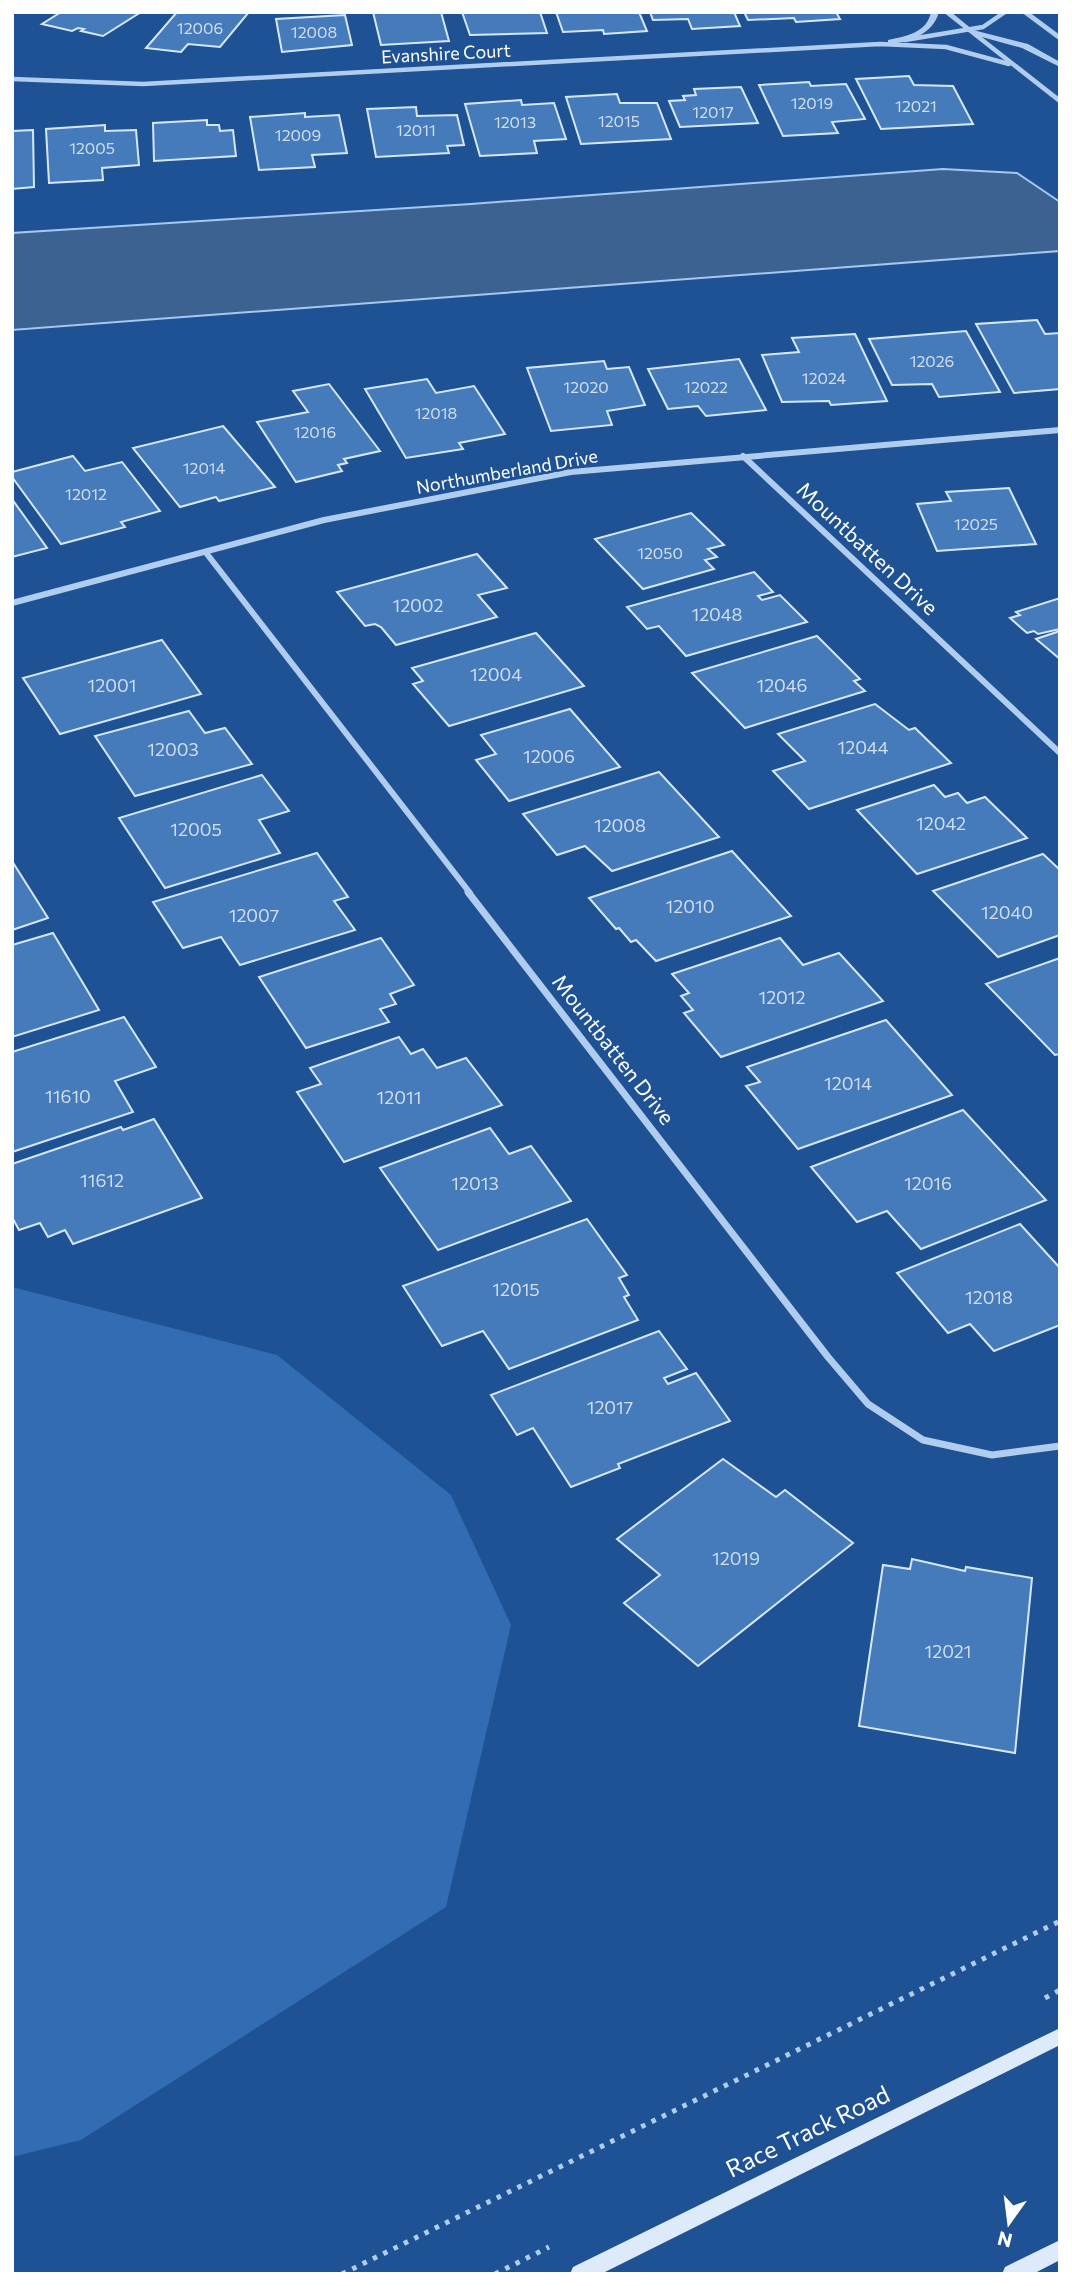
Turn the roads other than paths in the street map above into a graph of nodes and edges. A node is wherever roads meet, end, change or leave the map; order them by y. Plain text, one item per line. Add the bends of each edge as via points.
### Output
1 (935, 12) edge
2 (946, 12) edge
3 (1005, 12) edge
4 (1024, 12) edge
5 (967, 31) junction
6 (1060, 39) edge
7 (891, 42) junction
8 (880, 44) junction
9 (1009, 64) junction
10 (1060, 65) edge
11 (12, 79) edge
12 (1060, 102) edge
13 (1060, 430) edge
14 (743, 456) junction
15 (207, 554) junction
16 (12, 603) edge
17 (1060, 753) edge
18 (1060, 1446) edge
19 (1060, 2036) edge
20 (1060, 2249) edge
21 (580, 2274) edge
22 (1012, 2274) edge

1 - 7 street via 925,31
2 - 5 street
3 - 5 street, Evanshire Court via 994,22
4 - 6 street
5 - 7 street, Evanshire Court
5 - 9 street
5 - 10 street via 1025,46
7 - 8 street, Evanshire Court
8 - 9 street, Evanshire Court via 948,46
8 - 11 street, Evanshire Court via 143,84
9 - 12 street
13 - 14 street, Northumberland Drive
14 - 15 street, Northumberland Drive via 571,472 324,520
14 - 17 street, Mountbatten Drive
15 - 16 street, Northumberland Drive
15 - 18 street, Mountbatten Drive via 869,1404 923,1440 992,1455
19 - 21 main road, Race Track Road
20 - 22 main road

